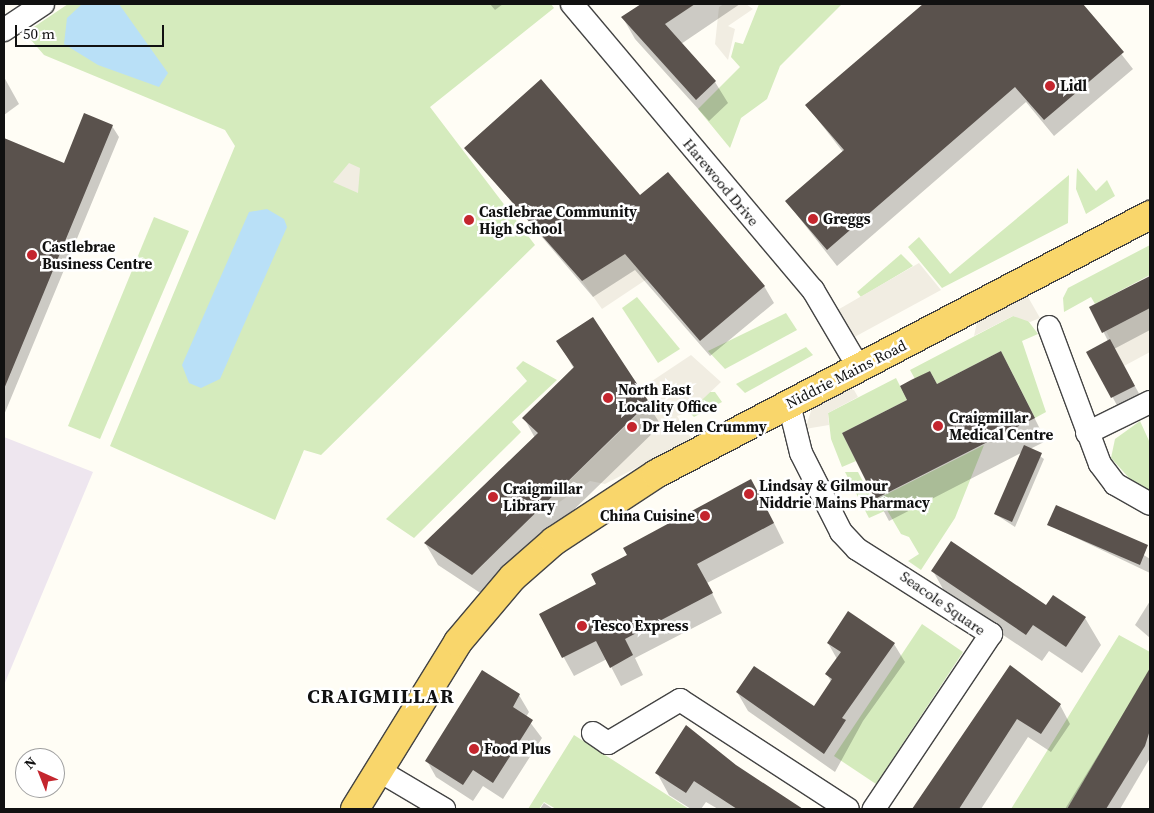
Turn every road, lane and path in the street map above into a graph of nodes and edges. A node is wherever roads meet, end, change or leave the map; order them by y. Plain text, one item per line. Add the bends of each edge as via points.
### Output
1 (43, 4) edge
2 (576, 5) edge
3 (4, 30) edge
4 (1150, 215) edge
5 (1049, 327) dead end
6 (859, 368) junction
7 (1150, 402) edge
8 (789, 404) junction
9 (1087, 433) junction
10 (1150, 504) edge
11 (593, 733) dead end
12 (378, 770) junction
13 (354, 809) edge
14 (444, 809) edge
15 (848, 809) edge
16 (874, 809) edge

1 - 3 street
2 - 6 street, Harewood Drive via 813,290
4 - 6 main road, Niddrie Mains Road
5 - 9 street
6 - 8 main road, Niddrie Mains Road
7 - 9 street
8 - 12 main road, Niddrie Mains Road via 594,511 513,577 458,642
8 - 16 street, Seacole Square via 801,453 841,532 857,549 991,634
9 - 10 street via 1100,464 1115,484
11 - 15 street via 608,742 680,700
12 - 13 main road, Niddrie Mains Road
12 - 14 street

